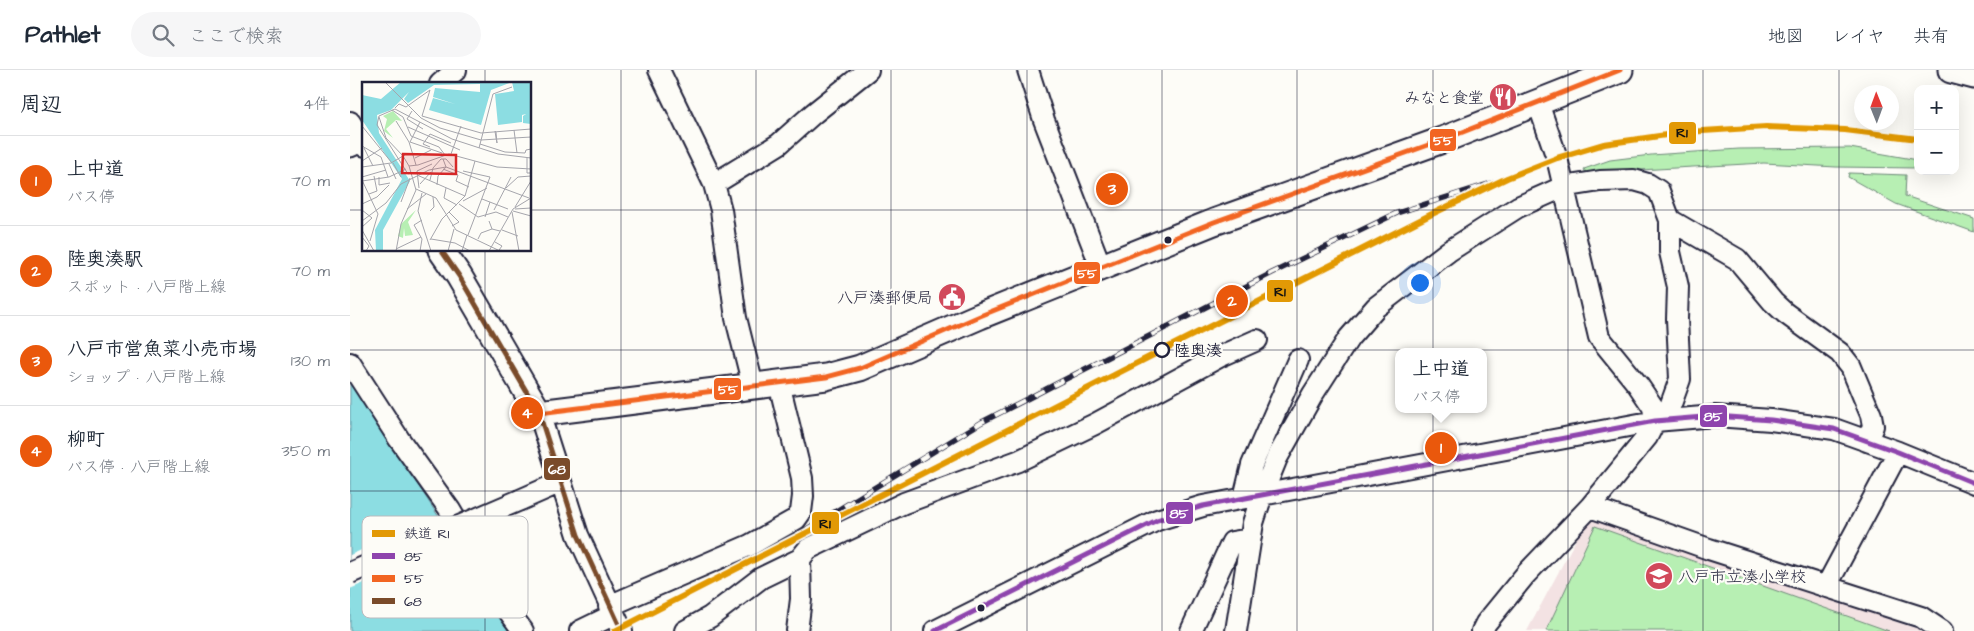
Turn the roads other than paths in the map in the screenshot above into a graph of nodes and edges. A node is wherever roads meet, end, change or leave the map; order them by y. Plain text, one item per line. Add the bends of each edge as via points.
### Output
1 (456, 70) edge
2 (659, 70) edge
3 (868, 70) edge
4 (1028, 70) edge
5 (1620, 70) edge
6 (442, 82) edge
7 (1538, 103) junction
8 (714, 184) junction
9 (1563, 188) junction
10 (1670, 220) junction
11 (442, 251) edge
12 (1101, 267) junction
13 (1257, 340) dead end
14 (1298, 360) dead end
15 (350, 364) edge
16 (779, 383) junction
17 (753, 386) junction
18 (1671, 404) dead end
19 (539, 413) junction
20 (1655, 421) junction
21 (1868, 441) junction
22 (1898, 452) junction
23 (561, 482) junction
24 (1974, 483) edge
25 (1253, 496) junction
26 (1590, 507) junction
27 (453, 516) edge
28 (483, 516) edge
29 (1250, 539) junction
30 (800, 560) junction
31 (362, 568) edge
32 (350, 573) edge
33 (1826, 587) junction
34 (615, 617) edge
35 (513, 618) edge
36 (522, 631) edge
37 (580, 631) edge
38 (685, 631) edge
39 (797, 631) edge
40 (935, 631) edge
41 (1191, 631) edge
42 (1236, 631) edge
43 (1482, 631) edge
44 (1942, 631) edge

1 - 6 street
2 - 8 street
3 - 8 street via 779,144
4 - 12 street
5 - 7 main road
7 - 9 street via 1558,158
7 - 12 main road
8 - 17 street via 721,210 736,318
9 - 10 street via 1620,179 1648,184 1659,191
9 - 20 street via 1599,337 1653,407
9 - 25 street via 1518,207 1449,251 1376,307 1349,338
10 - 18 street via 1670,252 1678,287 1680,369
10 - 21 street via 1737,258 1773,302 1840,353 1851,367 1871,415 1873,426
11 - 19 main road
12 - 16 main road via 860,368 826,377
13 - 30 street via 1018,462 904,503 808,549
14 - 25 street via 1252,465
15 - 27 street
16 - 17 main road
16 - 34 street via 802,478 804,496 801,512 796,519 750,545
17 - 19 main road
19 - 23 street
20 - 21 street via 1715,416 1771,420 1834,429
20 - 25 street
20 - 26 street via 1647,437
21 - 22 street
22 - 24 street
22 - 33 street
23 - 28 street, bridge
23 - 34 street via 578,535
25 - 29 street
25 - 40 street via 1157,520
26 - 33 street
26 - 43 street via 1526,574
29 - 41 street via 1232,542
29 - 42 street
30 - 38 street via 761,578 710,617
30 - 39 street via 801,599
31 - 32 street, bridge
33 - 44 street via 1921,617
34 - 37 street
35 - 36 street

